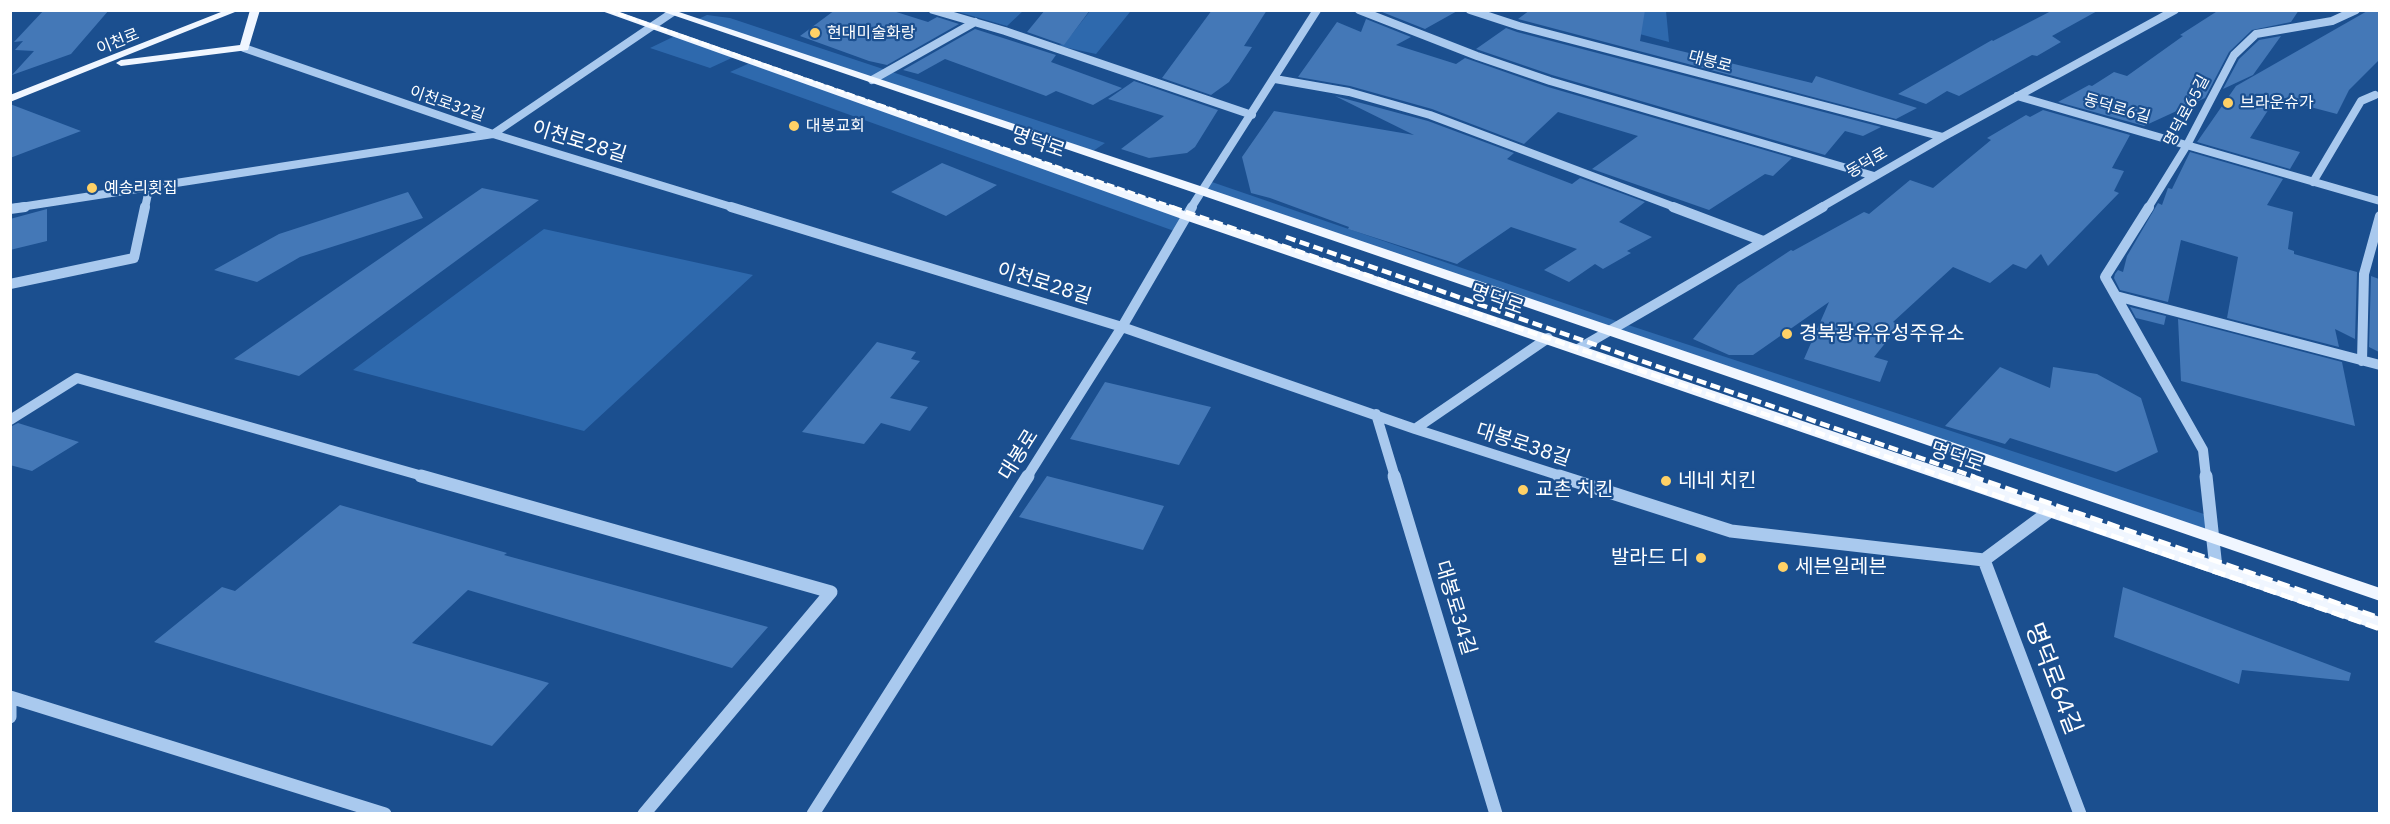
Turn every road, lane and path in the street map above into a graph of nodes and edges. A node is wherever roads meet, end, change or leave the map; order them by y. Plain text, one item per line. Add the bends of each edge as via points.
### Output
1 (236, 10) edge
2 (255, 10) edge
3 (603, 10) edge
4 (933, 10) edge
5 (1317, 10) edge
6 (1359, 10) edge
7 (1470, 10) edge
8 (2175, 10) edge
9 (2356, 10) edge
10 (670, 12) edge
11 (975, 22) junction
12 (652, 26) junction
13 (244, 48) junction
14 (100, 66) junction
15 (1275, 79) junction
16 (872, 80) junction
17 (2378, 94) edge
18 (2017, 96) junction
19 (10, 99) edge
20 (1252, 115) junction
21 (493, 134) junction
22 (1942, 137) junction
23 (2187, 145) junction
24 (1874, 176) junction
25 (2313, 182) junction
26 (149, 189) junction
27 (1203, 191) junction
28 (2379, 201) edge
29 (10, 209) edge
30 (1186, 216) junction
31 (2379, 216) edge
32 (1763, 241) junction
33 (10, 284) edge
34 (2116, 296) junction
35 (1122, 327) junction
36 (1607, 331) junction
37 (1548, 338) junction
38 (1578, 349) junction
39 (2362, 361) junction
40 (2379, 365) edge
41 (1376, 414) junction
42 (10, 420) edge
43 (1415, 429) junction
44 (2050, 511) junction
45 (2212, 536) junction
46 (1984, 560) junction
47 (2216, 568) junction
48 (2379, 595) edge
49 (2379, 624) edge
50 (10, 697) edge
51 (10, 702) edge
52 (10, 717) edge
53 (385, 813) edge
54 (644, 813) edge
55 (813, 813) edge
56 (1496, 813) edge
57 (2080, 813) edge

1 - 14 main road, 이천로
2 - 13 main road
3 - 12 main road, 명덕로
4 - 11 street
5 - 15 street, 대봉로
6 - 24 street via 1478,56 1630,106
7 - 22 street, 대봉로 via 1531,30
8 - 18 street, 동덕로
9 - 23 street, 명덕로65길 via 2332,21 2256,34 2234,55
10 - 12 street, 이천로32길
10 - 16 main road, 명덕로
11 - 16 street
11 - 20 street
12 - 21 street, 이천로32길
12 - 30 main road, 명덕로
13 - 14 main road
13 - 21 street, 이천로32길
14 - 19 main road, 이천로
15 - 20 street, 대봉로
15 - 32 street via 1349,92 1430,115
16 - 27 main road, 명덕로
17 - 25 street via 2361,100
18 - 22 street, 동덕로
18 - 23 street, 동덕로6길
20 - 27 street, 대봉로
21 - 26 street, 이천로28길
21 - 35 street, 이천로28길
22 - 24 street, 동덕로
23 - 25 street, 동덕로6길
23 - 34 street, 명덕로65길 via 2105,276
24 - 32 street, 동덕로
25 - 28 street, 동덕로6길
26 - 29 street, 이천로28길
26 - 33 street via 134,258
27 - 30 street, 대봉로
27 - 36 main road, 명덕로
30 - 35 street, 대봉로
30 - 37 main road, 명덕로
31 - 39 street via 2364,274
32 - 36 street, 동덕로
34 - 39 street
34 - 45 street, 명덕로65길 via 2203,450
35 - 41 street, 대봉로38길
35 - 55 street, 대봉로
36 - 38 street, 동덕로
36 - 45 main road, 명덕로
37 - 38 main road, 명덕로
37 - 43 street
38 - 44 main road, 명덕로
39 - 40 street
41 - 43 street, 대봉로38길
41 - 56 street, 대봉로34길
42 - 54 street via 77,378 831,592
43 - 46 street, 대봉로38길 via 1731,531
44 - 46 street
44 - 47 main road, 명덕로
45 - 47 street, 명덕로65길
45 - 48 main road, 명덕로
46 - 57 street, 명덕로64길
47 - 49 main road, 명덕로
50 - 53 street
51 - 52 street

